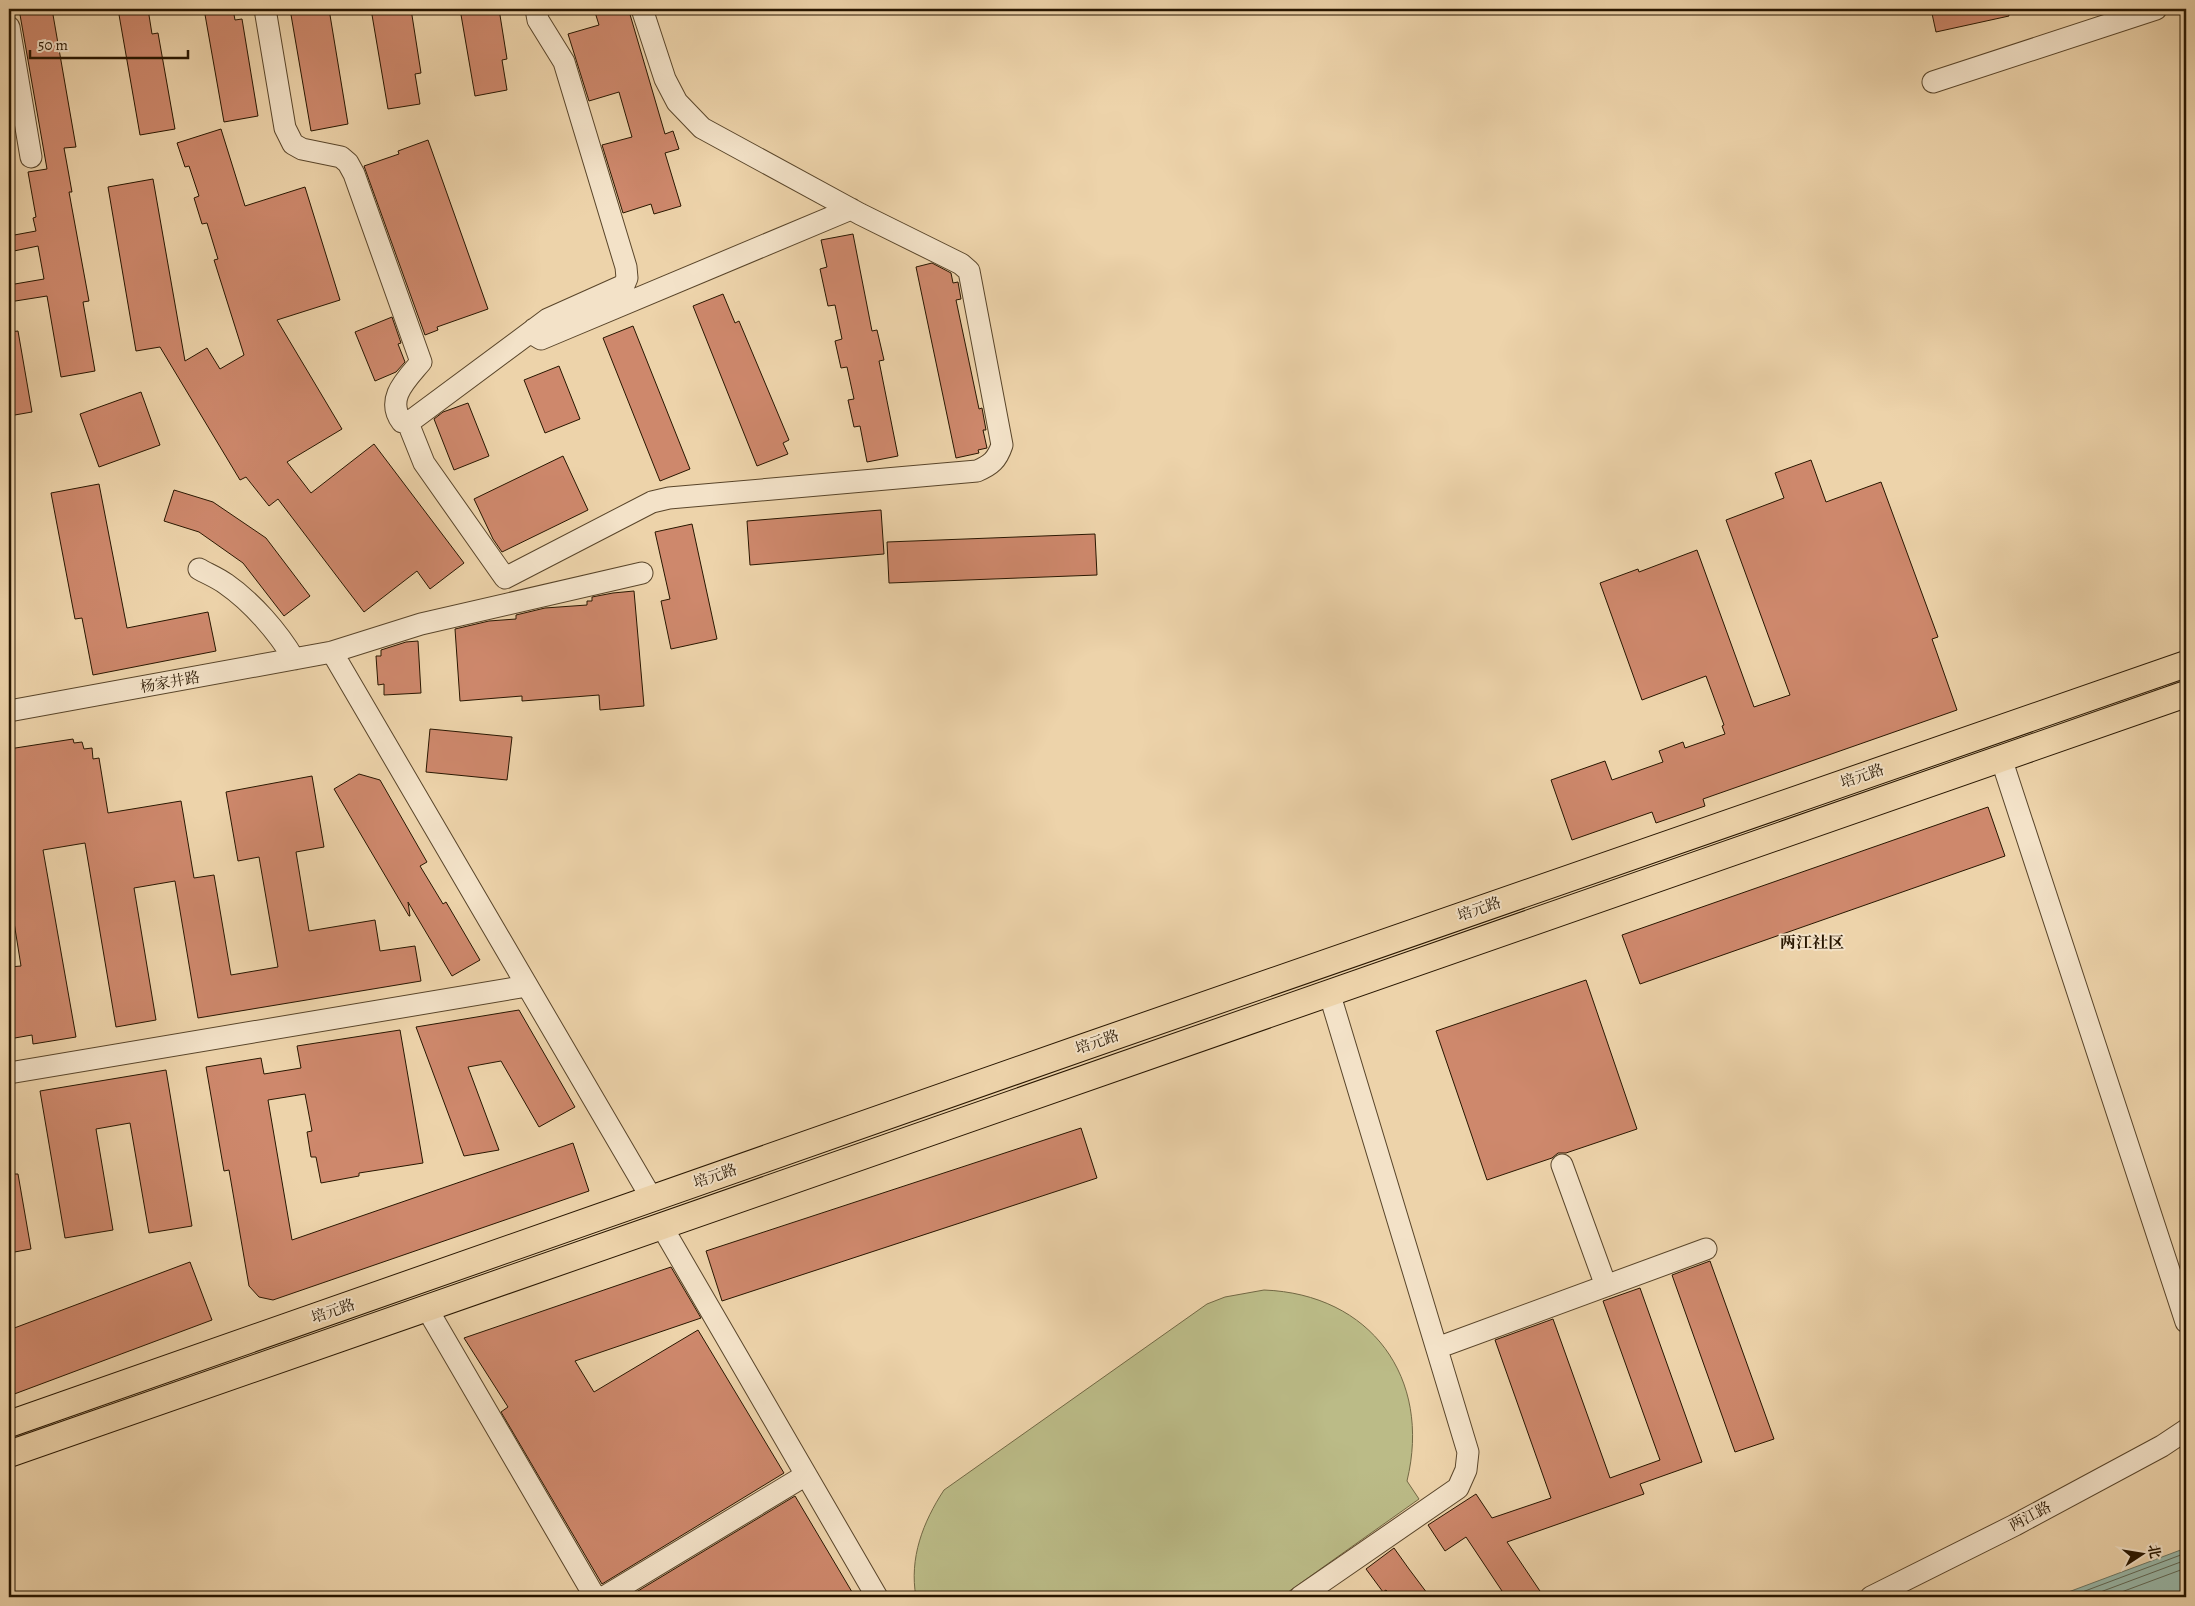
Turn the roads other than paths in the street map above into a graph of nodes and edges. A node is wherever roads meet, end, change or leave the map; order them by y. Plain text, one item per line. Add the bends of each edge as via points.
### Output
1 (265, 9) edge
2 (536, 9) edge
3 (642, 9) edge
4 (2156, 9) edge
5 (9, 27) edge
6 (1933, 82) dead end
7 (31, 157) dead end
8 (851, 209) junction
9 (534, 329) junction
10 (408, 423) junction
11 (199, 569) dead end
12 (642, 573) dead end
13 (332, 652) junction
14 (294, 659) junction
15 (2186, 664) edge
16 (2186, 694) edge
17 (9, 711) edge
18 (2001, 758) junction
19 (527, 986) junction
20 (1329, 992) junction
21 (9, 1073) edge
22 (1562, 1165) dead end
23 (652, 1199) junction
24 (661, 1225) junction
25 (1706, 1250) dead end
26 (1606, 1286) junction
27 (426, 1307) junction
28 (2186, 1322) edge
29 (1436, 1348) junction
30 (9, 1424) edge
31 (2186, 1430) edge
32 (9, 1454) edge
33 (806, 1474) junction
34 (595, 1597) edge
35 (604, 1597) edge
36 (877, 1597) edge
37 (1300, 1597) edge
38 (1870, 1597) edge

1 - 10 street via 286,128 293,144 341,158 351,168 421,362 396,398 397,415 402,422
2 - 9 street via 538,20 564,62 627,278 624,284 548,319
3 - 8 street via 665,79 677,102 702,128
4 - 6 street
5 - 7 street
8 - 9 street via 541,339
8 - 10 street via 969,271 1002,445 992,464 977,471 669,498 652,502 505,578 424,463
9 - 10 street
11 - 14 street via 227,585 263,618
12 - 13 street, 杨家井路 via 421,624
13 - 14 street, 杨家井路
13 - 19 street
14 - 17 street, 杨家井路
15 - 23 main road, 培元路
16 - 18 main road, 培元路
18 - 20 main road, 培元路
18 - 28 street
19 - 21 street
19 - 23 street
20 - 24 main road, 培元路
20 - 29 street
22 - 26 street
23 - 30 main road, 培元路
24 - 27 main road, 培元路
24 - 33 street
25 - 26 street
26 - 29 street
27 - 32 main road, 培元路
27 - 34 street
29 - 37 street via 1468,1452 1466,1470 1458,1488
31 - 38 street, 两江路 via 2024,1520
33 - 35 street
33 - 36 street

